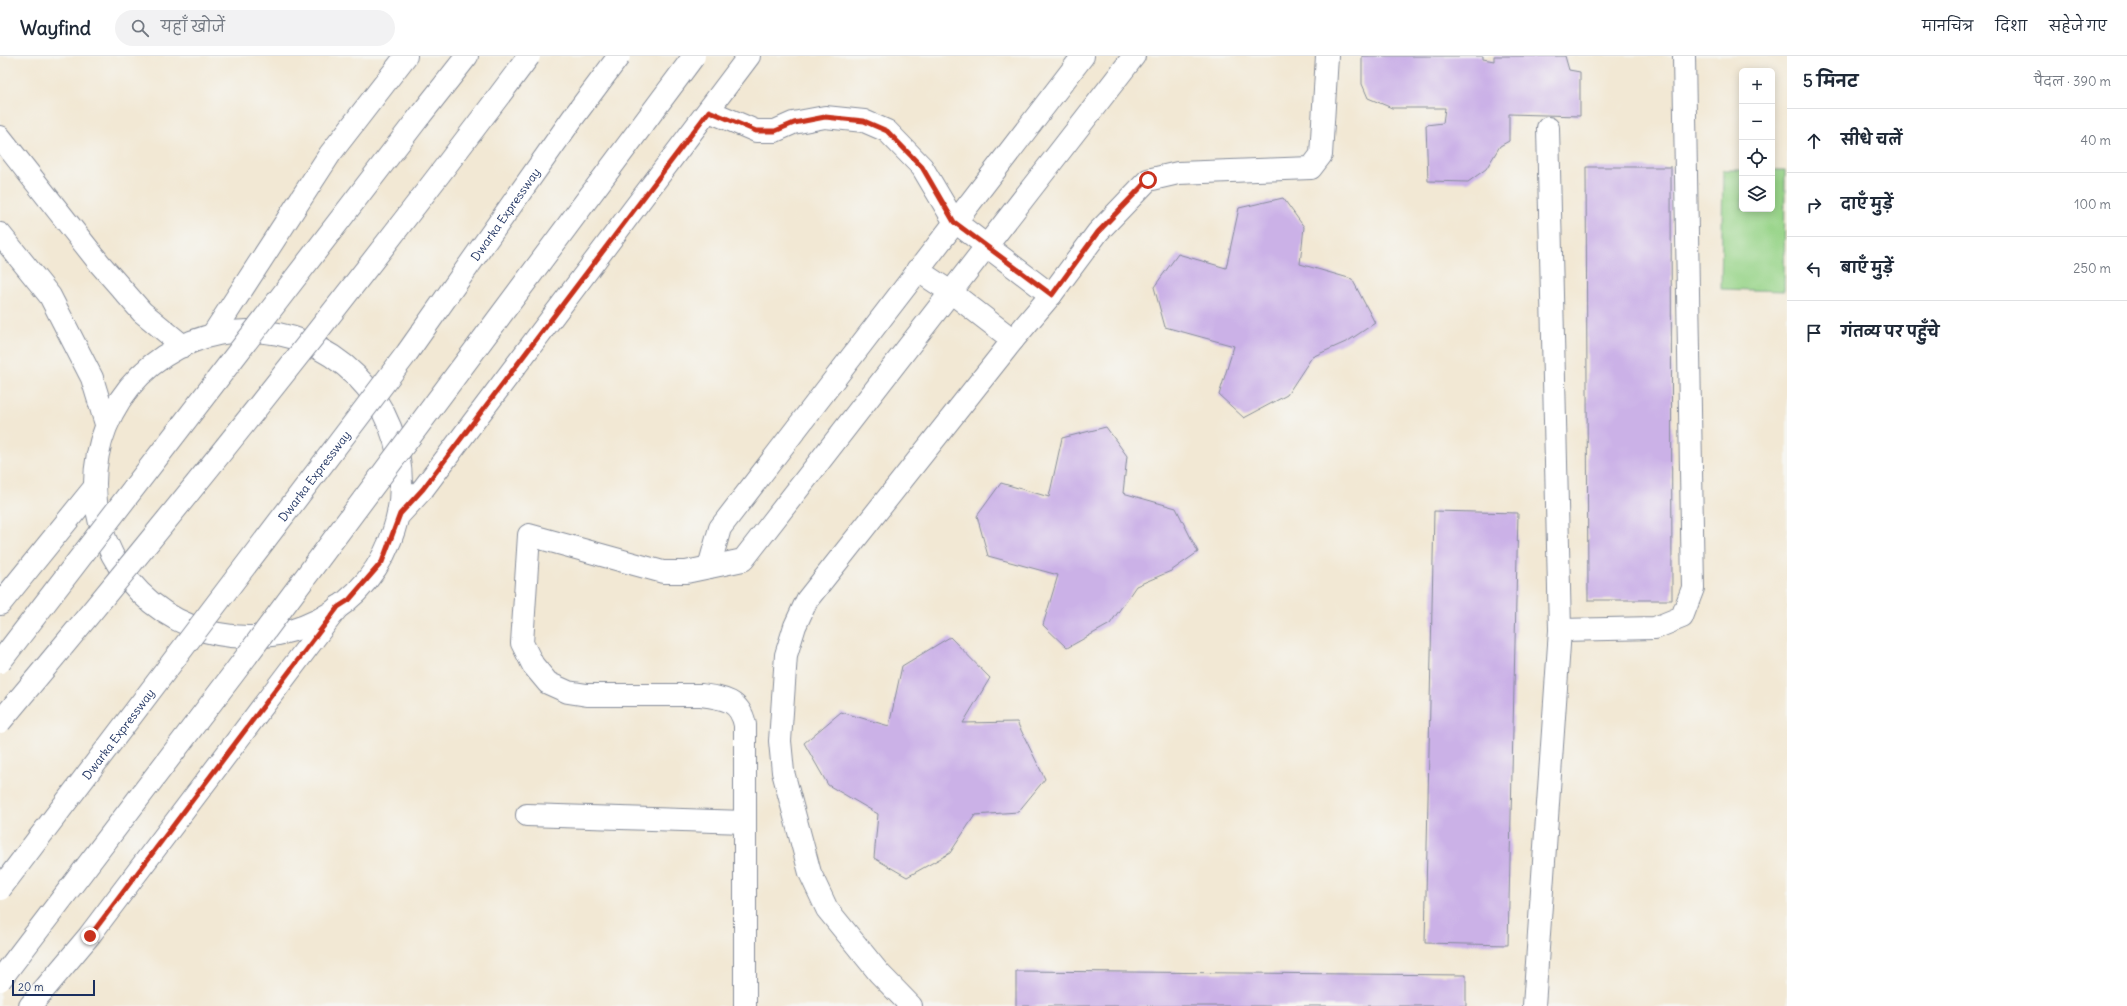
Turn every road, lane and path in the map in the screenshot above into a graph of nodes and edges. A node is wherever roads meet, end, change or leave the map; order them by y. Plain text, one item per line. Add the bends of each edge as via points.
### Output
1 (406, 56) edge
2 (466, 56) edge
3 (529, 56) edge
4 (619, 56) edge
5 (694, 56) edge
6 (749, 56) edge
7 (1083, 56) edge
8 (1134, 56) edge
9 (1327, 56) edge
10 (1684, 56) edge
11 (709, 111) junction
12 (1548, 128) dead end
13 (0, 137) edge
14 (954, 222) junction
15 (0, 234) edge
16 (987, 247) junction
17 (917, 270) junction
18 (952, 293) junction
19 (1052, 295) junction
20 (213, 334) junction
21 (1014, 340) junction
22 (182, 346) junction
23 (106, 424) junction
24 (94, 488) junction
25 (400, 514) junction
26 (709, 567) junction
27 (0, 604) edge
28 (338, 607) junction
29 (1560, 630) junction
30 (0, 662) edge
31 (0, 722) edge
32 (527, 815) dead end
33 (745, 822) junction
34 (0, 889) edge
35 (0, 980) edge
36 (30, 1006) edge
37 (745, 1006) edge
38 (911, 1006) edge
39 (1534, 1006) edge

1 - 20 main road via 330,154
2 - 30 main road, bridge
3 - 31 main road, bridge via 436,180 207,471
4 - 34 main road, Dwarka Expressway, bridge via 406,353
5 - 35 main road, bridge via 234,673
6 - 11 main road
7 - 14 main road
8 - 16 main road
9 - 19 main road via 1321,155 1311,168 1178,173 1148,180 1098,232
10 - 29 main road via 1693,588 1682,616 1655,628
11 - 14 main road via 756,131 775,131 794,123 825,117 864,121 887,131 922,167
11 - 25 main road via 423,489
12 - 29 main road
13 - 22 main road via 100,264 142,312
14 - 16 main road
14 - 17 main road
15 - 23 main road via 50,296 92,378
16 - 18 main road
16 - 19 main road
17 - 18 main road
17 - 26 main road via 720,528
18 - 21 main road
18 - 26 main road via 743,560
19 - 21 main road
20 - 22 main road
20 - 25 main road via 265,331 314,345 356,373 386,415 401,463
21 - 38 main road via 807,600 786,654 780,741 783,772 810,873 827,909 879,973
22 - 23 main road via 166,353 128,386
23 - 24 main road via 102,431
24 - 27 main road
24 - 28 main road via 100,530 123,576 160,611 206,632 256,638 306,627
25 - 28 main road via 382,562 349,600
26 - 33 main road via 686,572 663,572 529,536 522,643 533,665 548,683 568,692 631,697 701,695 718,697 733,703 742,713 745,726
28 - 36 main road via 90,936
29 - 39 main road
32 - 33 main road
33 - 37 main road

